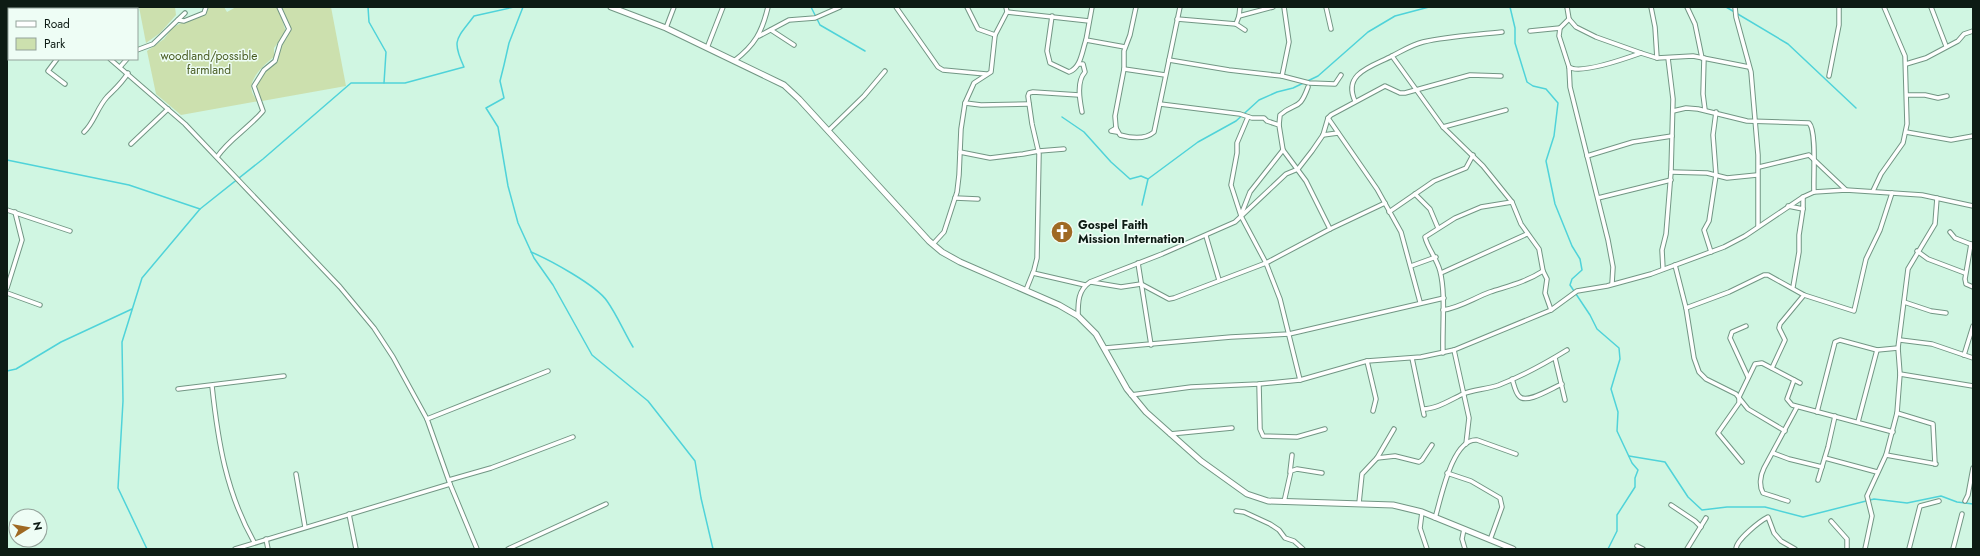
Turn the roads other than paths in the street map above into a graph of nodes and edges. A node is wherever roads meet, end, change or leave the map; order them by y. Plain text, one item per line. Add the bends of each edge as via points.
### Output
1 (206, 7) edge
2 (279, 7) edge
3 (611, 7) edge
4 (674, 7) edge
5 (723, 7) edge
6 (768, 7) edge
7 (840, 7) edge
8 (896, 7) edge
9 (967, 7) edge
10 (1006, 7) edge
11 (1092, 7) edge
12 (1136, 7) edge
13 (1180, 7) edge
14 (1240, 7) edge
15 (1273, 7) edge
16 (1284, 7) edge
17 (1326, 7) edge
18 (1566, 7) edge
19 (1651, 7) edge
20 (1687, 7) edge
21 (1735, 7) edge
22 (1838, 7) edge
23 (1884, 7) edge
24 (1932, 7) edge
25 (626, 10) edge
26 (1007, 12) junction
27 (185, 13) dead end
28 (1052, 16) junction
29 (1239, 16) junction
30 (1177, 19) junction
31 (1569, 19) junction
32 (178, 20) junction
33 (1089, 21) junction
34 (1236, 24) junction
35 (666, 28) junction
36 (1560, 28) junction
37 (1331, 29) dead end
38 (771, 30) junction
39 (1245, 30) dead end
40 (1973, 31) edge
41 (1502, 32) dead end
42 (1530, 32) dead end
43 (995, 35) junction
44 (759, 36) junction
45 (1086, 40) junction
46 (794, 45) dead end
47 (1946, 46) junction
48 (1125, 47) junction
49 (707, 48) junction
50 (138, 50) edge
51 (1641, 53) junction
52 (1392, 56) junction
53 (1657, 58) junction
54 (1668, 58) junction
55 (1703, 58) junction
56 (56, 60) edge
57 (111, 60) edge
58 (126, 60) edge
59 (734, 60) junction
60 (1169, 60) junction
61 (1079, 64) junction
62 (1906, 64) junction
63 (120, 67) junction
64 (1569, 67) junction
65 (1750, 67) junction
66 (1124, 69) junction
67 (885, 71) dead end
68 (128, 73) junction
69 (987, 74) junction
70 (1166, 75) junction
71 (1341, 75) dead end
72 (1282, 76) junction
73 (1501, 76) dead end
74 (1829, 76) dead end
75 (65, 84) dead end
76 (1308, 87) dead end
77 (1416, 91) junction
78 (1079, 95) junction
79 (1907, 95) junction
80 (1947, 96) dead end
81 (1355, 101) junction
82 (965, 103) junction
83 (1029, 104) junction
84 (1160, 104) junction
85 (168, 108) junction
86 (1506, 110) dead end
87 (1705, 110) junction
88 (1673, 111) junction
89 (1082, 112) dead end
90 (1716, 112) junction
91 (1248, 117) junction
92 (1328, 118) junction
93 (1754, 121) junction
94 (1280, 125) junction
95 (1443, 127) junction
96 (828, 131) junction
97 (84, 132) dead end
98 (1906, 132) junction
99 (1338, 133) junction
100 (1323, 135) junction
101 (1672, 136) junction
102 (1973, 136) edge
103 (131, 144) dead end
104 (1064, 149) dead end
105 (1283, 150) junction
106 (1039, 151) junction
107 (960, 152) junction
108 (1473, 155) junction
109 (1588, 156) junction
110 (217, 157) junction
111 (1814, 160) junction
112 (1758, 167) junction
113 (1298, 169) junction
114 (1671, 172) junction
115 (1716, 175) junction
116 (1757, 175) junction
117 (1671, 180) junction
118 (1846, 190) junction
119 (1873, 191) junction
120 (1814, 192) junction
121 (1892, 193) junction
122 (1415, 194) junction
123 (1803, 197) junction
124 (955, 198) junction
125 (1598, 198) junction
126 (1936, 198) junction
127 (978, 199) dead end
128 (1512, 202) junction
129 (1384, 203) junction
130 (1788, 206) junction
131 (1973, 206) edge
132 (1802, 209) junction
133 (7, 210) edge
134 (15, 212) junction
135 (1389, 212) junction
136 (1241, 216) junction
137 (1758, 226) junction
138 (1330, 228) junction
139 (1438, 228) junction
140 (70, 231) dead end
141 (1950, 232) dead end
142 (1527, 234) junction
143 (1206, 236) junction
144 (933, 244) junction
145 (1972, 244) edge
146 (1917, 251) junction
147 (1711, 252) junction
148 (1436, 257) junction
149 (1266, 263) junction
150 (1138, 264) junction
151 (1675, 265) junction
152 (1411, 266) junction
153 (1663, 269) junction
154 (1543, 272) junction
155 (1033, 273) junction
156 (1441, 273) junction
157 (1965, 274) junction
158 (1219, 280) junction
159 (1090, 282) junction
160 (1141, 284) junction
161 (1612, 284) junction
162 (1085, 286) junction
163 (1792, 287) junction
164 (1973, 287) edge
165 (7, 288) edge
166 (1026, 290) junction
167 (7, 293) edge
168 (1804, 295) junction
169 (1444, 298) junction
170 (1420, 302) junction
171 (1904, 302) junction
172 (40, 305) dead end
173 (1686, 308) junction
174 (1443, 310) junction
175 (1551, 310) junction
176 (1946, 313) dead end
177 (1078, 316) junction
178 (1746, 326) dead end
179 (1973, 326) edge
180 (1288, 334) junction
181 (1900, 340) junction
182 (1151, 345) junction
183 (1105, 348) junction
184 (1898, 348) junction
185 (1454, 350) junction
186 (1567, 350) dead end
187 (1878, 350) junction
188 (1443, 353) junction
189 (1964, 355) junction
190 (1412, 358) junction
191 (1555, 358) junction
192 (1973, 358) edge
193 (1366, 361) junction
194 (1772, 368) junction
195 (548, 371) dead end
196 (1900, 374) junction
197 (284, 376) dead end
198 (1748, 377) junction
199 (1512, 379) junction
200 (1300, 380) junction
201 (1794, 380) junction
202 (1800, 383) dead end
203 (1259, 384) junction
204 (1562, 384) junction
205 (212, 386) junction
206 (1973, 386) edge
207 (178, 389) dead end
208 (1464, 394) junction
209 (1131, 395) junction
210 (1739, 397) junction
211 (1565, 400) dead end
212 (1797, 406) junction
213 (1423, 409) junction
214 (1373, 411) dead end
215 (1817, 412) junction
216 (1897, 413) junction
217 (1424, 414) dead end
218 (1835, 416) junction
219 (427, 419) junction
220 (1858, 422) junction
221 (1232, 428) dead end
222 (1325, 429) dead end
223 (1394, 429) dead end
224 (1785, 431) junction
225 (1893, 432) junction
226 (1169, 434) junction
227 (574, 437) dead end
228 (1466, 444) junction
229 (1432, 445) dead end
230 (1773, 453) junction
231 (1516, 454) dead end
232 (1886, 454) junction
233 (1292, 455) dead end
234 (1377, 458) junction
235 (1825, 458) junction
236 (1742, 462) dead end
237 (1822, 467) junction
238 (1973, 468) edge
239 (1877, 472) junction
240 (1322, 473) dead end
241 (1447, 473) junction
242 (296, 474) dead end
243 (1290, 474) junction
244 (1818, 480) dead end
245 (450, 482) junction
246 (1788, 501) dead end
247 (1939, 501) dead end
248 (1965, 501) dead end
249 (1284, 502) junction
250 (1359, 503) junction
251 (606, 504) dead end
252 (1671, 506) dead end
253 (1236, 511) dead end
254 (1422, 512) junction
255 (348, 514) junction
256 (1962, 514) dead end
257 (1435, 518) junction
258 (1706, 518) dead end
259 (1831, 521) dead end
260 (305, 527) junction
261 (1701, 527) junction
262 (1464, 529) junction
263 (266, 539) junction
264 (1490, 540) junction
265 (254, 542) junction
266 (1637, 546) dead end
267 (235, 549) edge
268 (268, 549) edge
269 (356, 549) edge
270 (477, 549) edge
271 (508, 549) edge
272 (1304, 549) edge
273 (1427, 549) edge
274 (1466, 549) edge
275 (1512, 549) edge
276 (1643, 549) edge
277 (1687, 549) edge
278 (1736, 549) edge
279 (1795, 549) edge
280 (1847, 549) edge
281 (1865, 549) edge
282 (1909, 549) edge
283 (1954, 549) edge

1 - 32 street via 204,13 184,21
2 - 110 street via 289,29 280,44 275,61 264,70 254,86 262,111 223,148
3 - 25 main road
4 - 35 street
5 - 49 street
6 - 44 street
7 - 38 street via 814,18 789,20
8 - 69 street via 938,67 943,70
9 - 43 street via 978,29
10 - 26 street
11 - 33 street
12 - 48 street
13 - 30 street
14 - 29 street
15 - 29 street
16 - 72 street via 1289,42
17 - 37 street
18 - 31 street
19 - 53 street
20 - 55 street via 1695,24
21 - 65 street
22 - 74 street via 1839,25
23 - 62 street
24 - 47 street
25 - 35 main road
26 - 28 street
26 - 43 street
27 - 32 street
28 - 33 street
28 - 61 street via 1047,52 1050,63 1070,72
29 - 34 street
30 - 34 street
30 - 60 street
31 - 36 street
31 - 51 street via 1576,27 1596,37
32 - 50 street via 153,44
33 - 45 street
34 - 39 street
35 - 49 main road
36 - 42 street
36 - 64 street via 1559,36
38 - 44 street
38 - 46 street
40 - 47 street
41 - 52 street via 1422,42
43 - 69 street via 991,72
44 - 59 street via 746,52
45 - 48 street
45 - 61 street
47 - 62 street via 1926,58
48 - 66 street
49 - 59 main road
51 - 53 street
51 - 64 street via 1605,65 1575,70
52 - 77 street
52 - 81 street via 1360,73 1353,83
53 - 54 street
54 - 55 street
54 - 88 street
55 - 65 street
55 - 87 street
56 - 75 street via 48,71
57 - 63 street
58 - 63 street
59 - 96 main road via 784,85
60 - 70 street
60 - 72 street
61 - 78 street via 1083,64 1085,72 1082,75
62 - 79 street
63 - 68 street
64 - 109 street via 1570,87
65 - 93 street
66 - 70 street
66 - 84 street via 1115,116 1117,132 1134,137 1150,135 1154,132
67 - 96 street
68 - 85 street
68 - 97 street via 107,97
69 - 82 street via 974,83
70 - 84 street
71 - 72 street via 1333,84 1309,83
73 - 77 street via 1470,75
76 - 94 street via 1299,106 1288,109 1280,116
77 - 81 street via 1400,93 1385,86
77 - 95 street
78 - 83 street via 1033,92 1028,96
78 - 89 street
79 - 80 street via 1938,98
79 - 98 street
81 - 92 street
82 - 83 street
82 - 107 street via 960,129
83 - 106 street
84 - 91 street
85 - 103 street
85 - 110 street
86 - 95 street
87 - 88 street via 1691,108
87 - 90 street
88 - 101 street
90 - 93 street
90 - 115 street
91 - 94 street via 1264,118
91 - 136 street via 1237,143 1231,186
92 - 99 street
92 - 100 street
93 - 111 street via 1809,123 1812,126
93 - 112 street
94 - 105 street
95 - 108 street
96 - 144 main road
98 - 102 street via 1952,140
98 - 119 street via 1903,144 1881,174
99 - 100 street
99 - 129 street
100 - 113 street
101 - 109 street via 1634,142
101 - 114 street
104 - 106 street
105 - 113 street
105 - 136 street via 1250,192
106 - 107 street via 990,158
106 - 155 street via 1038,246
107 - 124 street
108 - 122 street via 1466,168 1434,182
108 - 128 street
109 - 125 street
110 - 219 street via 340,288 374,328
111 - 112 street via 1809,155 1803,155
111 - 118 street
111 - 120 street
112 - 116 street
113 - 136 street via 1286,174
113 - 138 street
114 - 115 street
114 - 117 street
115 - 116 street via 1727,178
115 - 147 street via 1709,221 1704,230
116 - 137 street
117 - 125 street
117 - 153 street via 1662,255
118 - 119 street
118 - 120 street
119 - 121 street
120 - 123 street
121 - 126 street
121 - 168 street via 1880,230 1866,259 1854,311
122 - 135 street
122 - 139 street via 1430,209
123 - 130 street
123 - 132 street
124 - 127 street
124 - 144 street via 944,232
125 - 161 street via 1613,267
126 - 131 street
126 - 146 street via 1935,224
128 - 139 street via 1481,207
128 - 142 street
129 - 135 street
129 - 138 street
130 - 132 street
130 - 137 street
132 - 163 street via 1799,252
133 - 134 street
134 - 140 street
134 - 165 street via 22,240
135 - 152 street via 1403,238
136 - 143 street via 1235,222
136 - 149 street
137 - 147 street via 1735,242
138 - 149 street
139 - 148 street via 1425,237
141 - 145 street via 1955,238
142 - 154 street via 1539,249
142 - 156 street
143 - 150 street
143 - 158 street
144 - 166 main road via 960,262
145 - 157 street
146 - 157 street via 1928,259
146 - 171 street via 1908,269
147 - 151 street
148 - 152 street
148 - 156 street
149 - 158 street
149 - 180 street via 1280,299
150 - 159 street
150 - 160 street
151 - 153 street
151 - 173 street
152 - 170 street
153 - 161 street
154 - 174 street via 1454,308
154 - 175 street via 1547,279 1545,293
155 - 162 street
155 - 166 street
156 - 169 street
157 - 164 street via 1966,284
158 - 160 street via 1169,299
159 - 160 street via 1121,287
159 - 162 street
160 - 182 street
161 - 175 street via 1577,291
162 - 177 street via 1078,300
163 - 168 street
163 - 173 street via 1764,275 1729,292
166 - 177 main road
167 - 172 street
168 - 194 street via 1780,324 1779,328 1785,340
169 - 170 street
169 - 174 street
170 - 180 street
171 - 176 street
171 - 181 street
173 - 210 street via 1694,358 1699,372
174 - 188 street
175 - 185 street
177 - 183 main road via 1090,327
178 - 198 street via 1732,332 1730,338
179 - 189 street
180 - 182 street
180 - 200 street
181 - 184 street
181 - 189 street via 1932,344
182 - 183 street
183 - 209 main road
184 - 187 street
184 - 196 street
185 - 188 street
185 - 208 street
186 - 191 street
187 - 215 street via 1840,340 1835,342
187 - 220 street
188 - 190 street
189 - 192 street
190 - 193 street
190 - 213 street
191 - 199 street
191 - 204 street
193 - 200 street
193 - 214 street via 1376,399
194 - 198 street via 1756,362
194 - 201 street
195 - 219 street
196 - 206 street
196 - 216 street
197 - 205 street
198 - 210 street
199 - 204 street via 1523,400 1531,399
199 - 208 street
200 - 203 street
201 - 202 street
201 - 212 street via 1787,399
203 - 209 street via 1191,387
203 - 222 street via 1260,429 1263,436 1297,438
204 - 211 street
205 - 207 street
205 - 265 street via 216,425 228,482
208 - 213 street via 1440,405
208 - 228 street via 1469,418
209 - 226 main road
210 - 224 street via 1748,409
210 - 236 street via 1739,403 1718,433
212 - 215 street
212 - 224 street
213 - 217 street
215 - 218 street
216 - 225 street
216 - 232 street via 1933,424 1936,464
218 - 220 street
218 - 235 street
219 - 245 street
220 - 225 street
221 - 226 street
223 - 234 street
224 - 230 street
225 - 232 street
226 - 249 main road via 1247,494 1260,499
227 - 245 street
228 - 231 street via 1471,440 1477,440
228 - 241 street
229 - 234 street via 1419,462 1395,456
230 - 237 street
230 - 246 street via 1762,473 1761,488 1763,493
232 - 239 street
233 - 243 street
234 - 250 street via 1362,474
235 - 237 street
235 - 239 street
237 - 244 street
238 - 248 street
239 - 281 street via 1867,496 1872,516
240 - 243 street via 1294,469
241 - 257 street
241 - 264 street via 1471,481 1500,498 1502,507
242 - 260 street
243 - 249 street
245 - 255 street
245 - 270 street
247 - 282 street via 1920,506
249 - 250 main road
250 - 254 main road via 1393,505
251 - 271 street
252 - 261 street
253 - 272 street via 1270,524 1285,538
254 - 257 main road
254 - 273 street via 1420,528
255 - 260 street
255 - 269 street
256 - 283 street
257 - 262 main road
258 - 261 street
259 - 280 street via 1847,539
260 - 263 street
261 - 277 street
262 - 264 main road
262 - 274 street via 1462,539
263 - 265 street
263 - 268 street
264 - 275 main road
265 - 267 street
266 - 276 street
278 - 279 street via 1744,536 1768,517 1778,537

